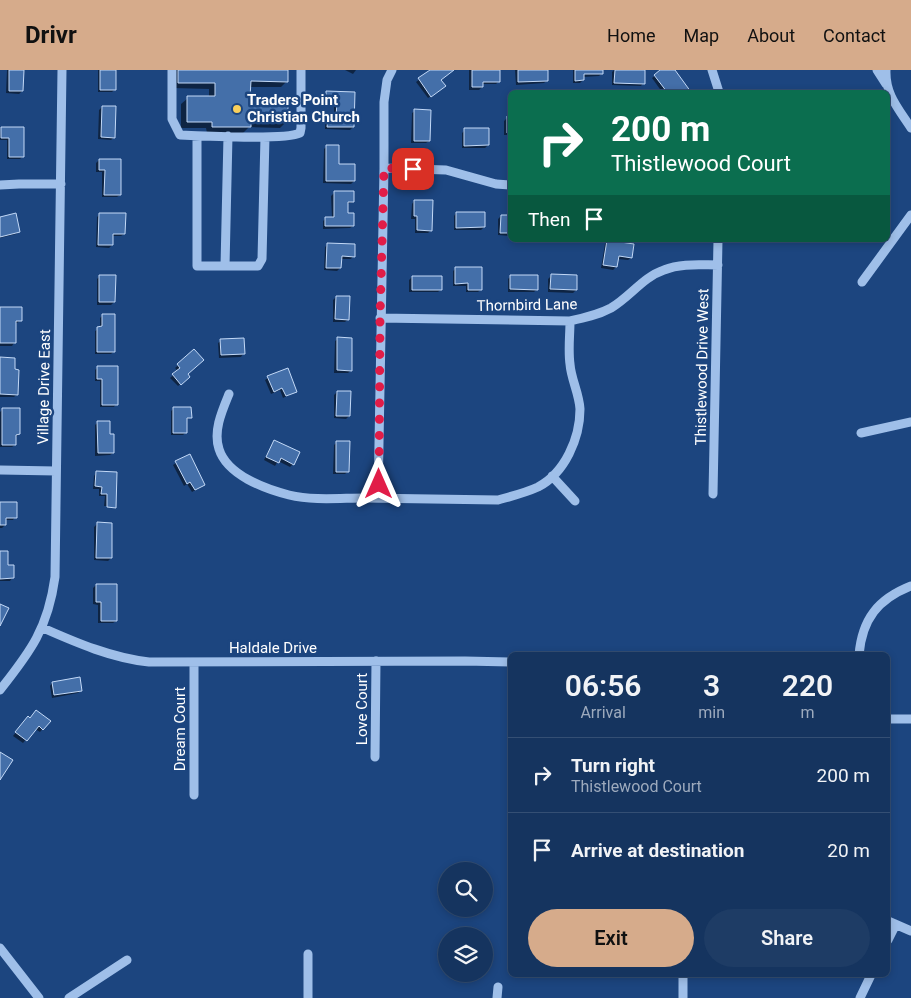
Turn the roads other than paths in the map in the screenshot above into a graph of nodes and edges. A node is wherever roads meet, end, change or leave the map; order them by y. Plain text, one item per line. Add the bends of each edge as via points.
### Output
1 (62, 70) edge
2 (172, 70) edge
3 (301, 70) edge
4 (392, 70) edge
5 (712, 70) edge
6 (877, 70) edge
7 (886, 70) edge
8 (886, 84) junction
9 (718, 90) edge
10 (889, 90) edge
11 (890, 92) edge
12 (911, 128) edge
13 (197, 136) junction
14 (228, 136) junction
15 (266, 136) junction
16 (384, 168) junction
17 (61, 184) junction
18 (0, 185) edge
19 (508, 185) edge
20 (911, 215) edge
21 (718, 242) edge
22 (718, 265) junction
23 (225, 266) junction
24 (862, 282) dead end
25 (380, 318) junction
26 (570, 321) junction
27 (229, 394) dead end
28 (911, 422) edge
29 (861, 433) dead end
30 (0, 470) edge
31 (56, 471) junction
32 (552, 476) junction
33 (714, 494) dead end
34 (378, 498) junction
35 (575, 501) dead end
36 (911, 586) edge
37 (43, 628) junction
38 (860, 652) edge
39 (376, 661) junction
40 (194, 662) junction
41 (508, 662) edge
42 (0, 690) edge
43 (890, 718) edge
44 (911, 719) edge
45 (375, 757) dead end
46 (194, 795) dead end
47 (891, 923) edge
48 (911, 931) edge
49 (0, 948) edge
50 (308, 954) dead end
51 (127, 960) dead end
52 (683, 977) edge
53 (870, 977) edge
54 (498, 987) dead end
55 (39, 998) edge
56 (70, 998) edge
57 (308, 998) edge
58 (498, 998) edge
59 (683, 998) edge
60 (860, 998) edge

1 - 17 street, Village Drive East
2 - 13 street via 172,119 180,134
3 - 15 street via 300,133
4 - 16 street via 384,102
5 - 9 street
6 - 8 street
7 - 8 street
8 - 10 street
11 - 12 street
13 - 14 street
13 - 23 street via 197,266
14 - 15 street
14 - 23 street
15 - 23 street via 262,259 258,266
16 - 19 street via 446,170
16 - 25 street
17 - 18 street
17 - 31 street, Village Drive East
20 - 24 street
21 - 22 street, Thistlewood Drive West
22 - 26 street, Thornbird Lane via 685,265 666,269 656,273 612,308 592,317
22 - 33 street, Thistlewood Drive West
25 - 26 street, Thornbird Lane
25 - 34 street
26 - 32 street via 570,365 580,408 579,425 573,446
27 - 34 street via 220,418 218,447 226,462 243,476 291,495
28 - 29 street
30 - 31 street
31 - 37 street, Village Drive East via 55,577
32 - 34 street via 540,486 498,500
32 - 35 street
36 - 38 street via 888,597 875,610 864,628
37 - 40 street, Haldale Drive via 130,660
37 - 42 street, Village Drive East via 26,658
39 - 40 street, Haldale Drive
39 - 41 street, Haldale Drive
39 - 45 street, Love Court
40 - 46 street, Dream Court
43 - 44 street
47 - 48 street
49 - 55 street
50 - 57 street
51 - 56 street
52 - 59 street
53 - 60 street
54 - 58 street

